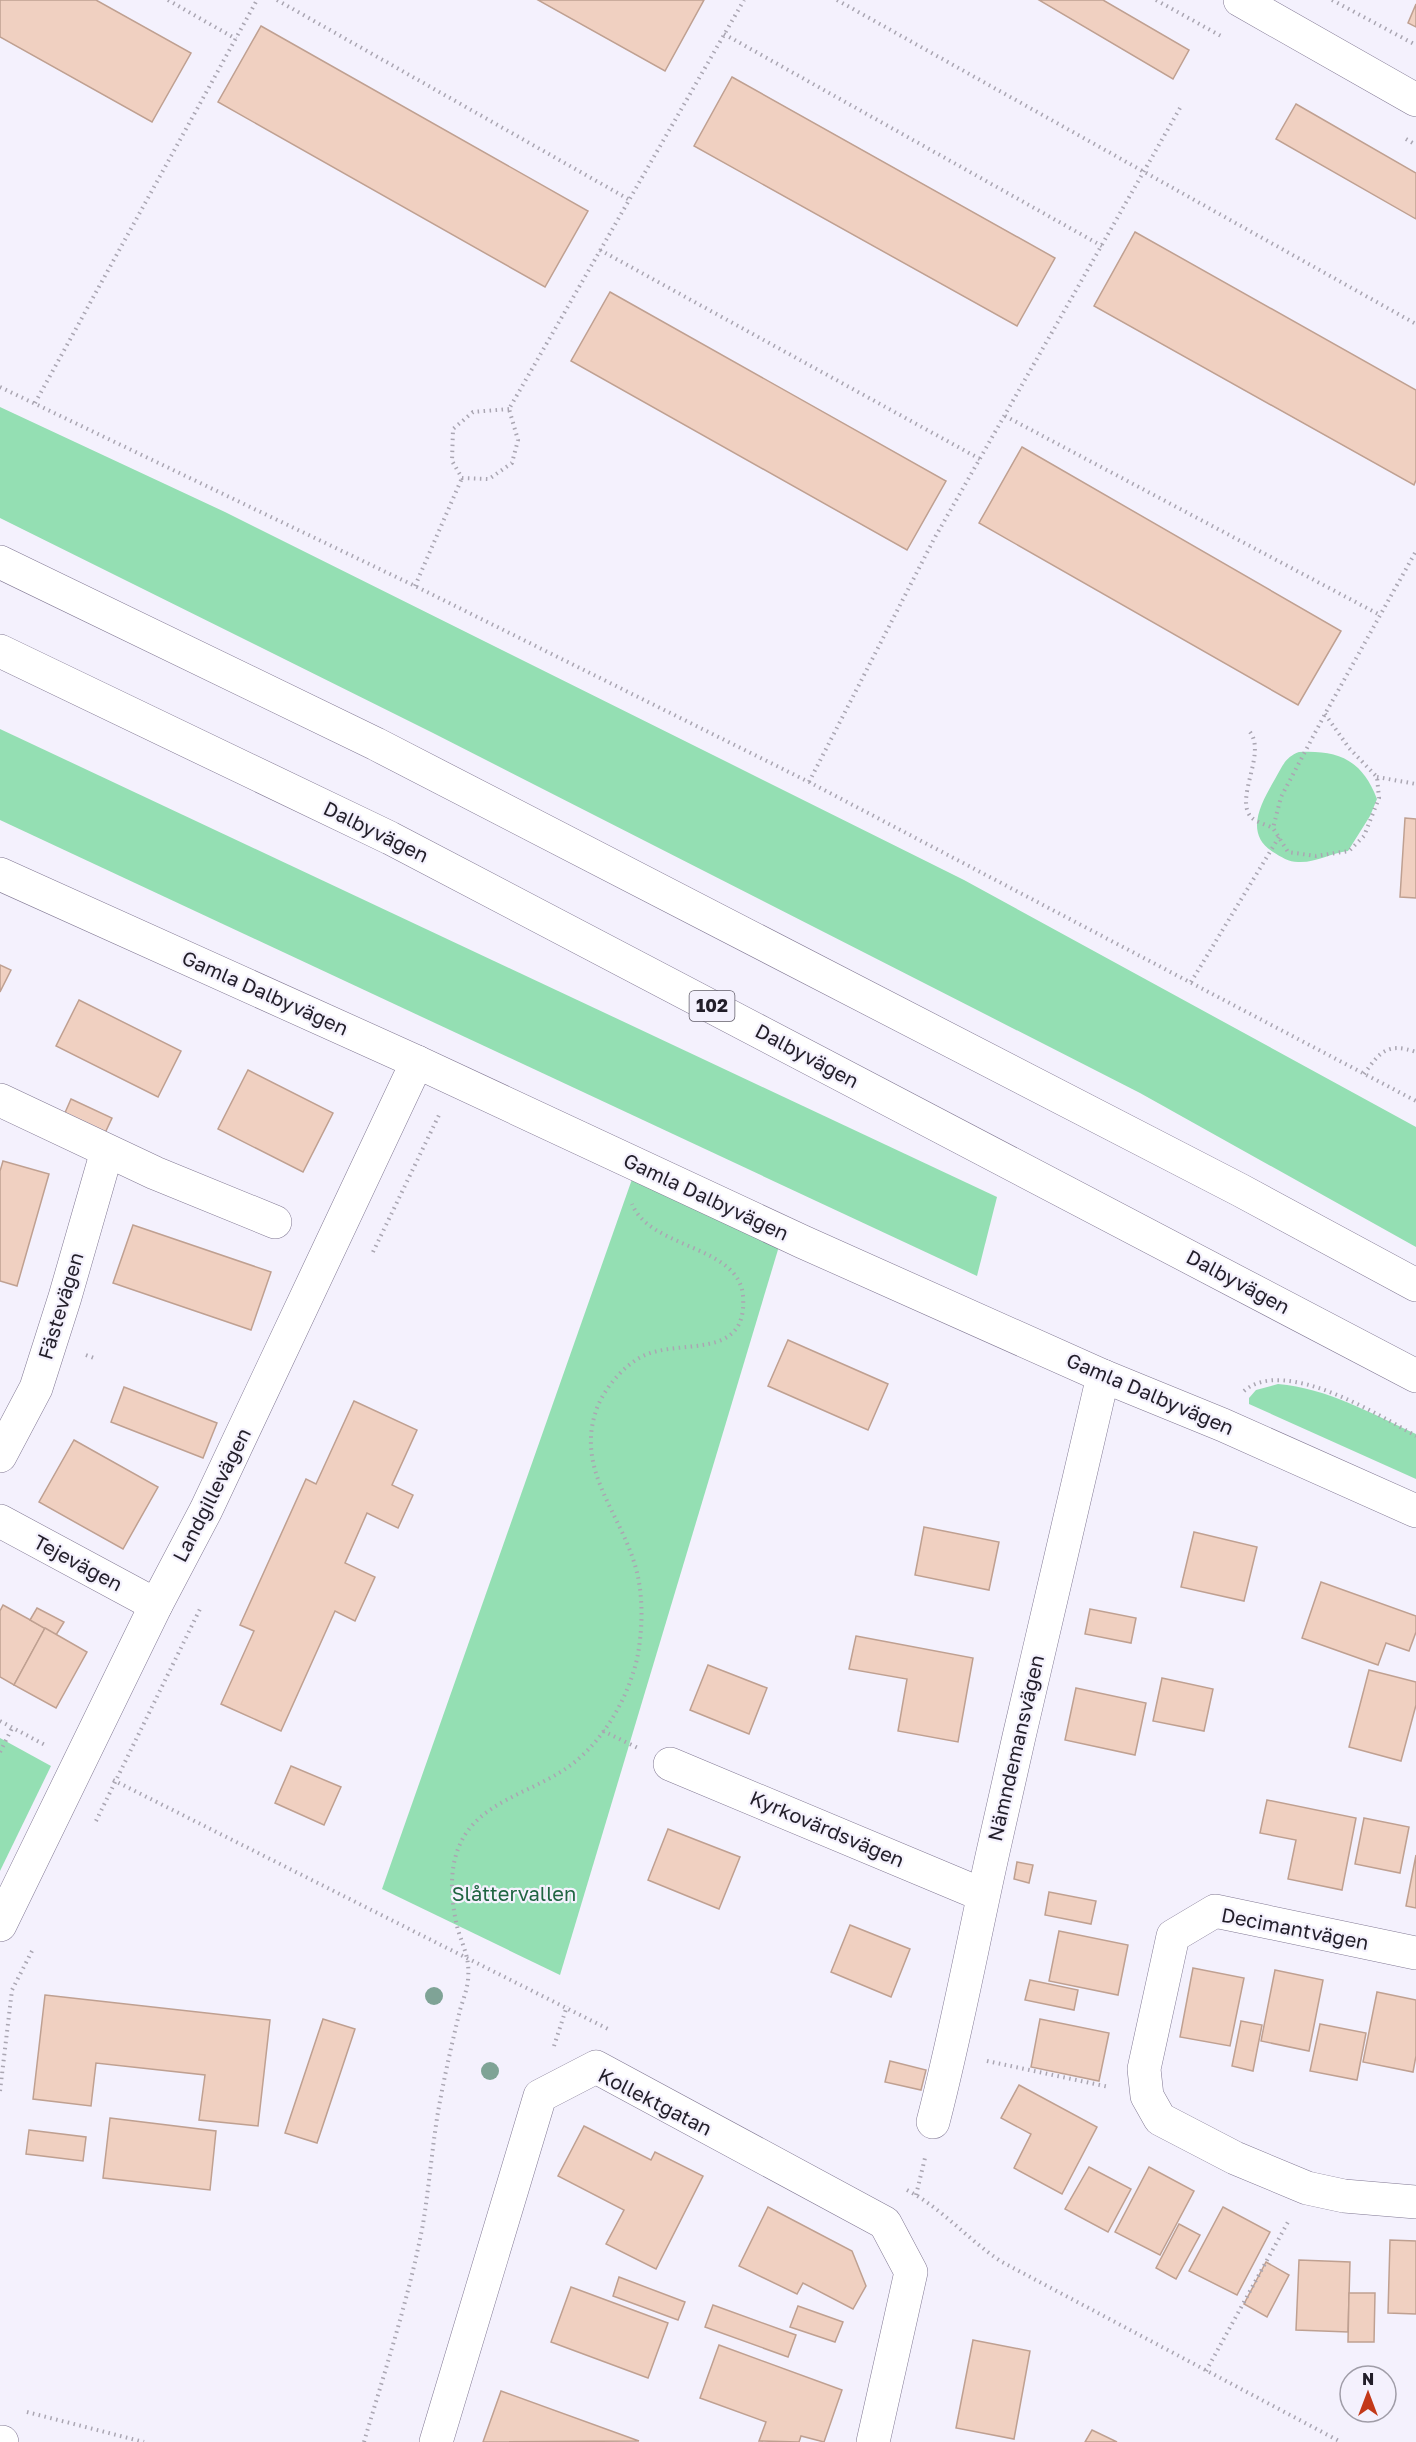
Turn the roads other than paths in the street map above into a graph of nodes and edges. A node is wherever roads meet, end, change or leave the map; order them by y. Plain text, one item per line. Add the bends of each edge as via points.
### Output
1 (1240, 0) edge
2 (1416, 100) edge
3 (0, 562) edge
4 (0, 651) edge
5 (0, 874) edge
6 (417, 1062) junction
7 (0, 1100) edge
8 (107, 1151) junction
9 (275, 1222) dead end
10 (1416, 1285) edge
11 (1103, 1376) junction
12 (1416, 1377) edge
13 (0, 1455) edge
14 (1416, 1510) edge
15 (0, 1521) edge
16 (156, 1605) junction
17 (670, 1764) dead end
18 (983, 1895) junction
19 (0, 1925) edge
20 (1416, 1953) edge
21 (933, 2122) road end
22 (1416, 2202) edge
23 (436, 2442) edge
24 (873, 2442) edge

1 - 2 street
3 - 10 street via 376,744 1240,1190
4 - 12 street, Dalbyvägen / 102 via 390,838
5 - 6 street, Gamla Dalbyvägen
6 - 11 street, Gamla Dalbyvägen via 803,1242
6 - 16 street, Landgillevägen via 207,1510
7 - 8 street
8 - 9 street
8 - 13 street, Fästevägen via 39,1379
11 - 14 street, Gamla Dalbyvägen
11 - 18 street, Nämndemansvägen
15 - 16 street, Tejevägen
16 - 19 street, Landgillevägen
17 - 18 street, Kyrkovärdsvägen
18 - 21 street, Nämndemansvägen via 951,2053 933,2083
20 - 22 street, Decimantvägen via 1215,1911 1173,1936 1144,2068 1147,2096 1160,2119 1235,2158 1306,2187 1344,2196
23 - 24 street, Kollektgatan via 540,2096 596,2067 885,2223 911,2272

